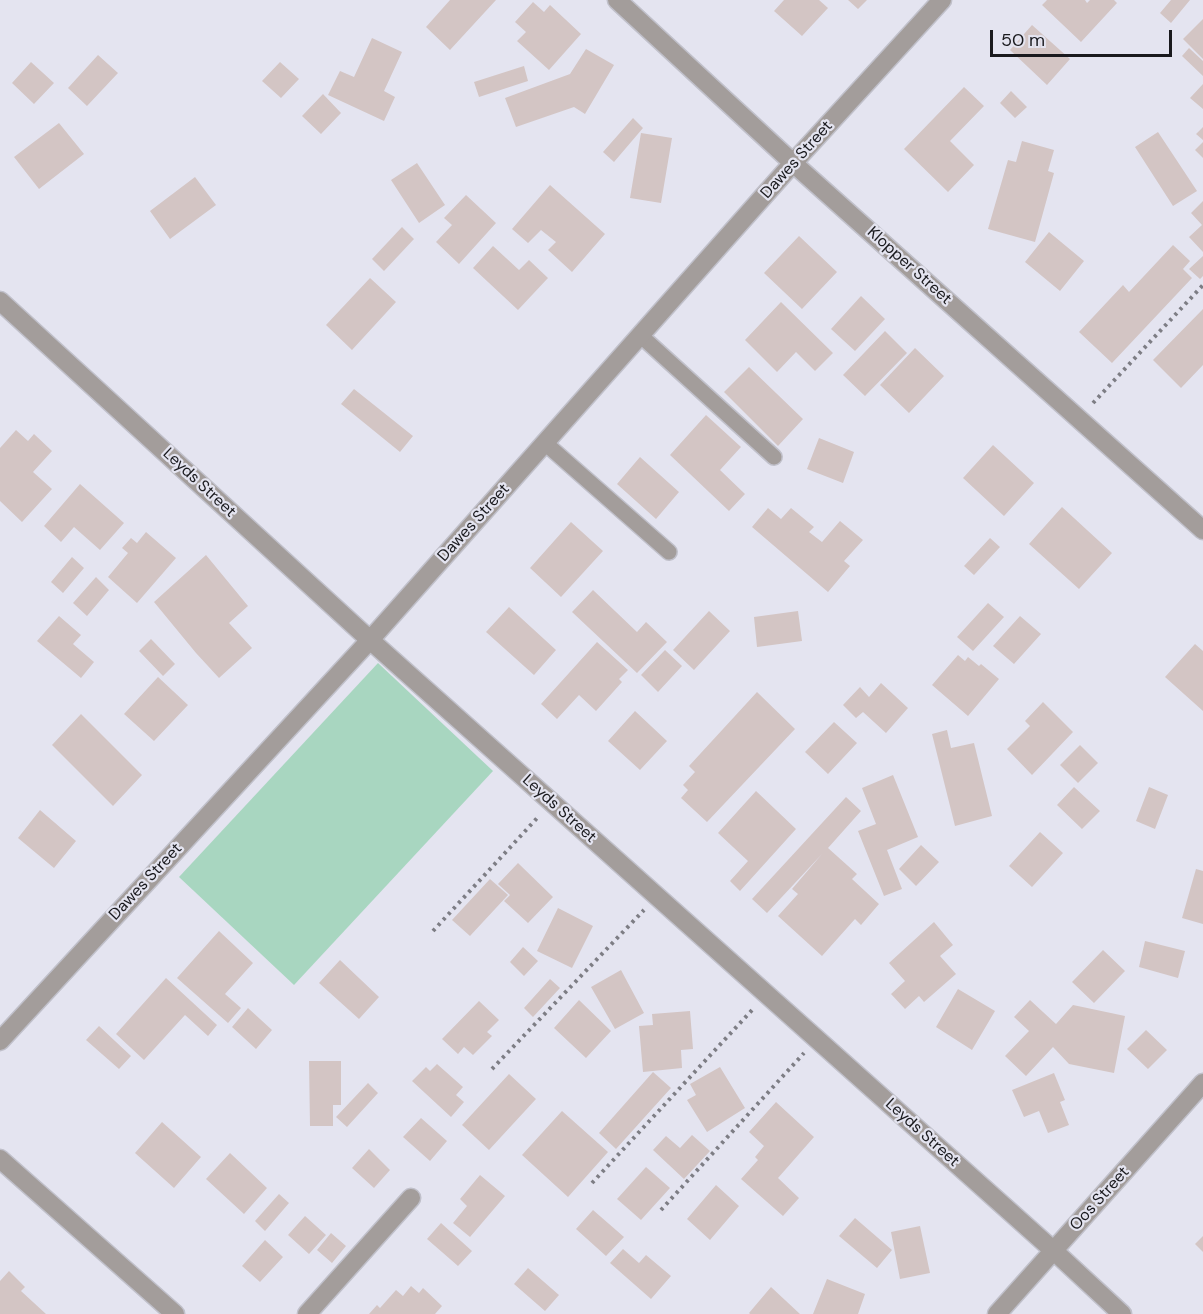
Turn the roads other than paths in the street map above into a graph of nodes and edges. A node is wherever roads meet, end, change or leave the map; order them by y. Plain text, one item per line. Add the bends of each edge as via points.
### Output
1 (617, 0) edge
2 (942, 0) edge
3 (793, 163) junction
4 (0, 301) edge
5 (640, 335) junction
6 (544, 443) junction
7 (774, 457) dead end
8 (1203, 530) edge
9 (669, 552) dead end
10 (370, 640) junction
11 (0, 1041) edge
12 (1203, 1083) edge
13 (0, 1159) edge
14 (411, 1198) dead end
15 (1054, 1251) junction
16 (175, 1314) edge
17 (308, 1314) edge
18 (997, 1314) edge
19 (1122, 1314) edge

1 - 3 street, Klopper Street
2 - 3 street, Dawes Street
3 - 5 street, Dawes Street
3 - 8 street, Klopper Street
4 - 10 street, Leyds Street
5 - 6 street, Dawes Street
5 - 7 lane
6 - 9 lane
6 - 10 street, Dawes Street
10 - 11 street, Dawes Street
10 - 15 street, Leyds Street
12 - 15 street, Oos Street
13 - 16 street
14 - 17 street
15 - 18 street, Oos Street
15 - 19 street, Leyds Street

